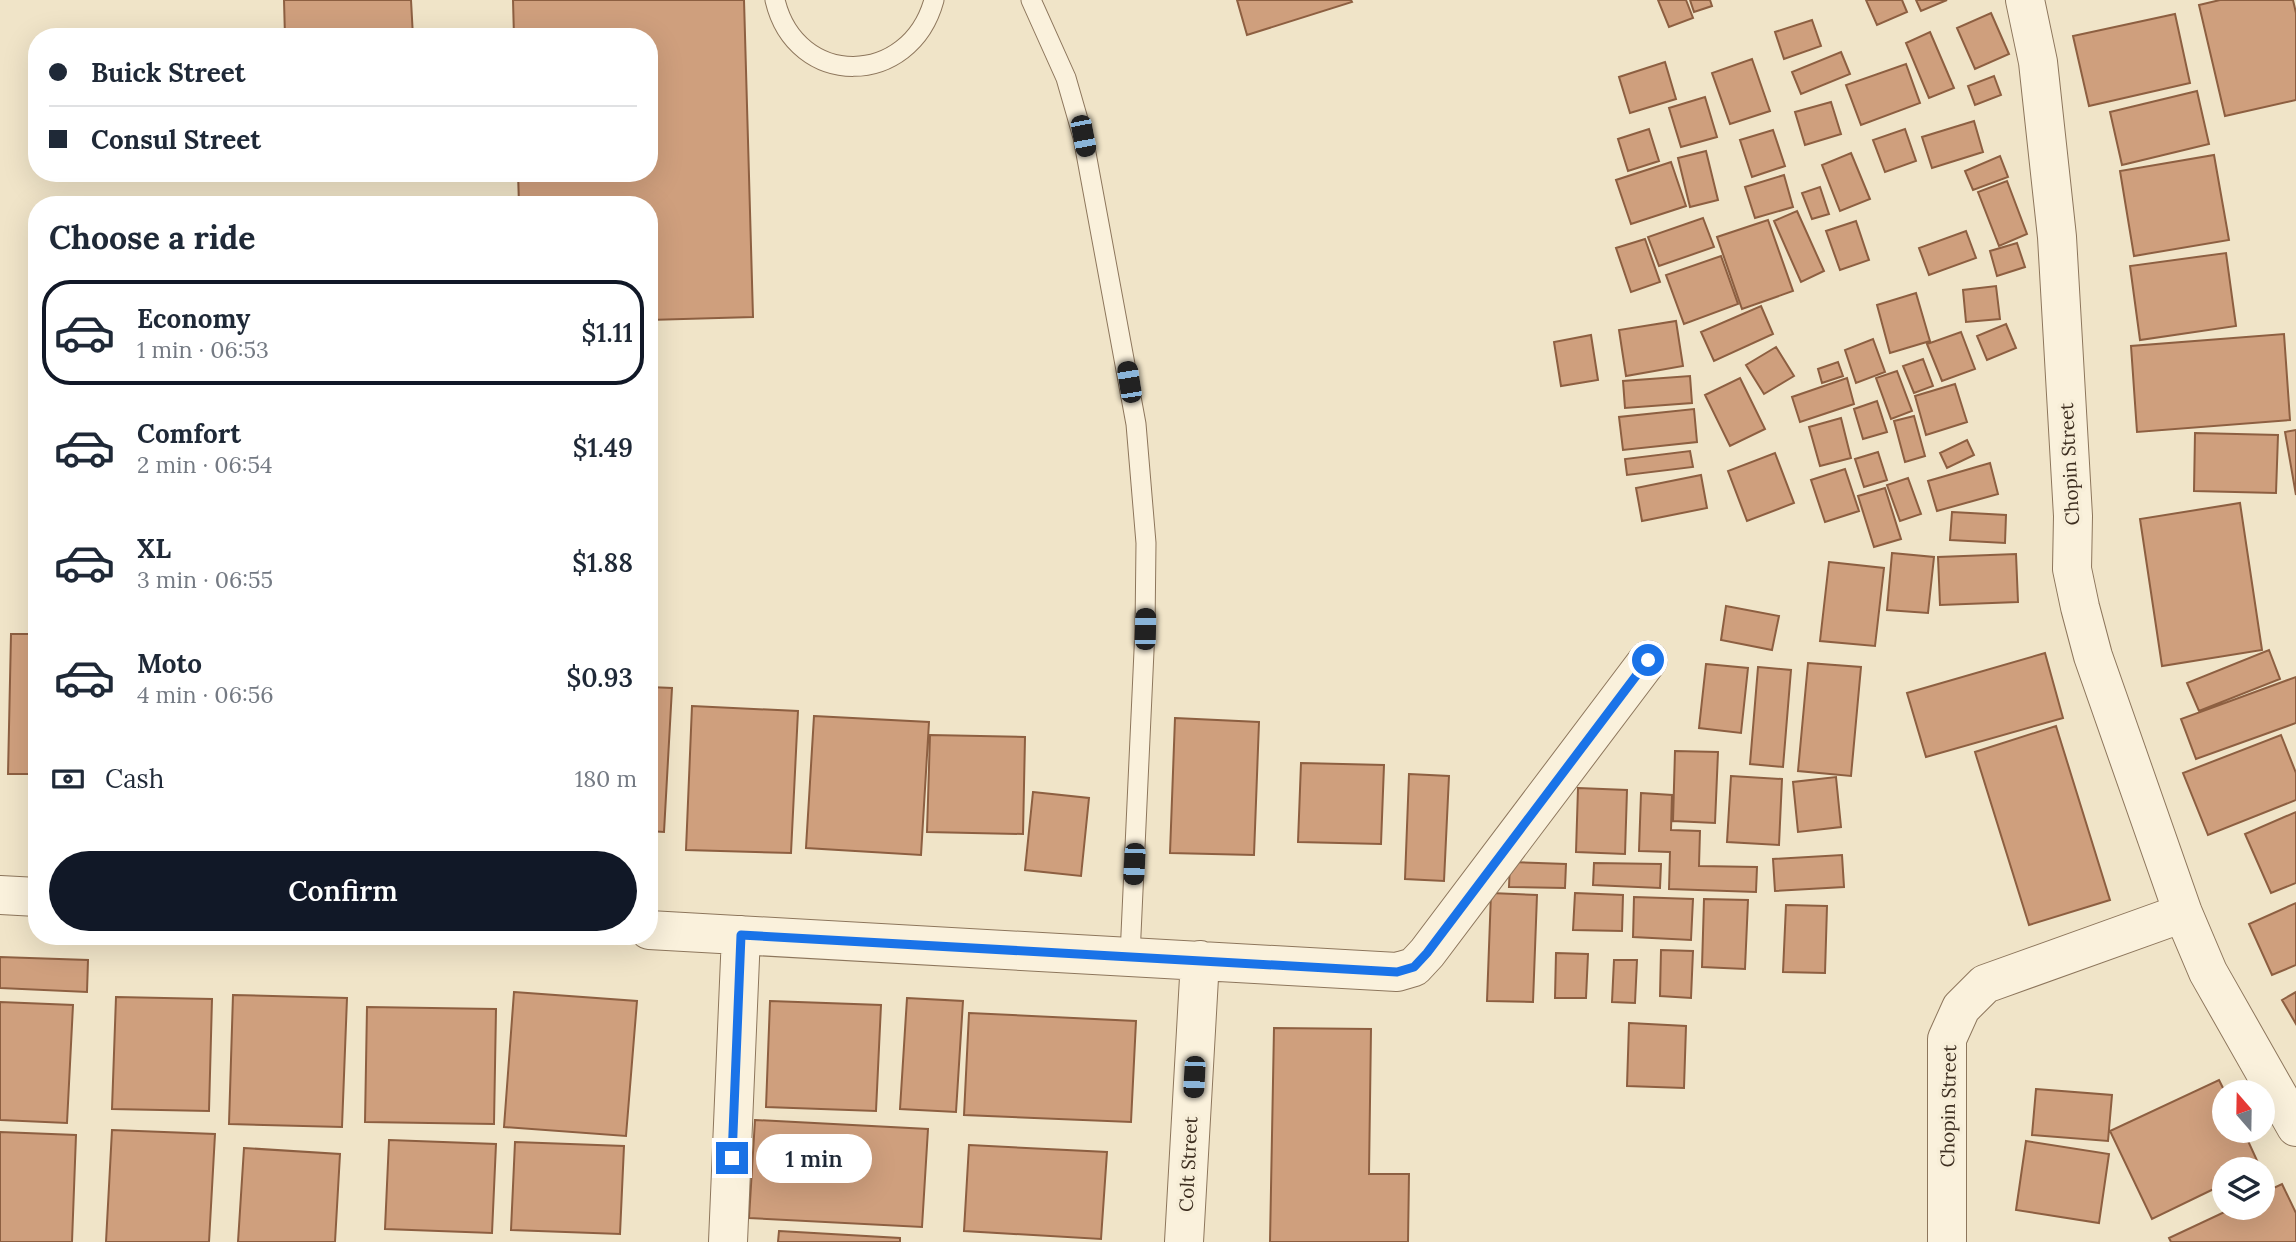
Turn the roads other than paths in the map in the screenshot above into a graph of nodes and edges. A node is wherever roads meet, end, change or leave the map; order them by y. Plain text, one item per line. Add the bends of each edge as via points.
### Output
1 (775, 0) edge
2 (934, 0) edge
3 (1031, 0) edge
4 (2025, 0) edge
5 (1648, 660) dead end
6 (0, 895) edge
7 (28, 897) edge
8 (2183, 912) junction
9 (658, 930) edge
10 (741, 935) junction
11 (1130, 956) junction
12 (1200, 960) junction
13 (2296, 1127) edge
14 (728, 1242) edge
15 (1184, 1242) edge
16 (1947, 1242) edge

1 - 2 lane via 779,19 794,41 815,57 840,66 867,66 893,57 915,41
3 - 11 lane via 1066,78 1083,136 1136,425 1146,542
4 - 8 street, Chopin Street via 2038,62 2057,237 2072,569 2093,656
5 - 12 street via 1414,967 1397,972
6 - 7 street
8 - 13 street, Chopin Street via 2208,972
8 - 16 street, Chopin Street via 1985,984 1961,1008 1947,1039
9 - 10 street
10 - 11 street
10 - 14 street
11 - 12 street
12 - 15 street, Colt Street

